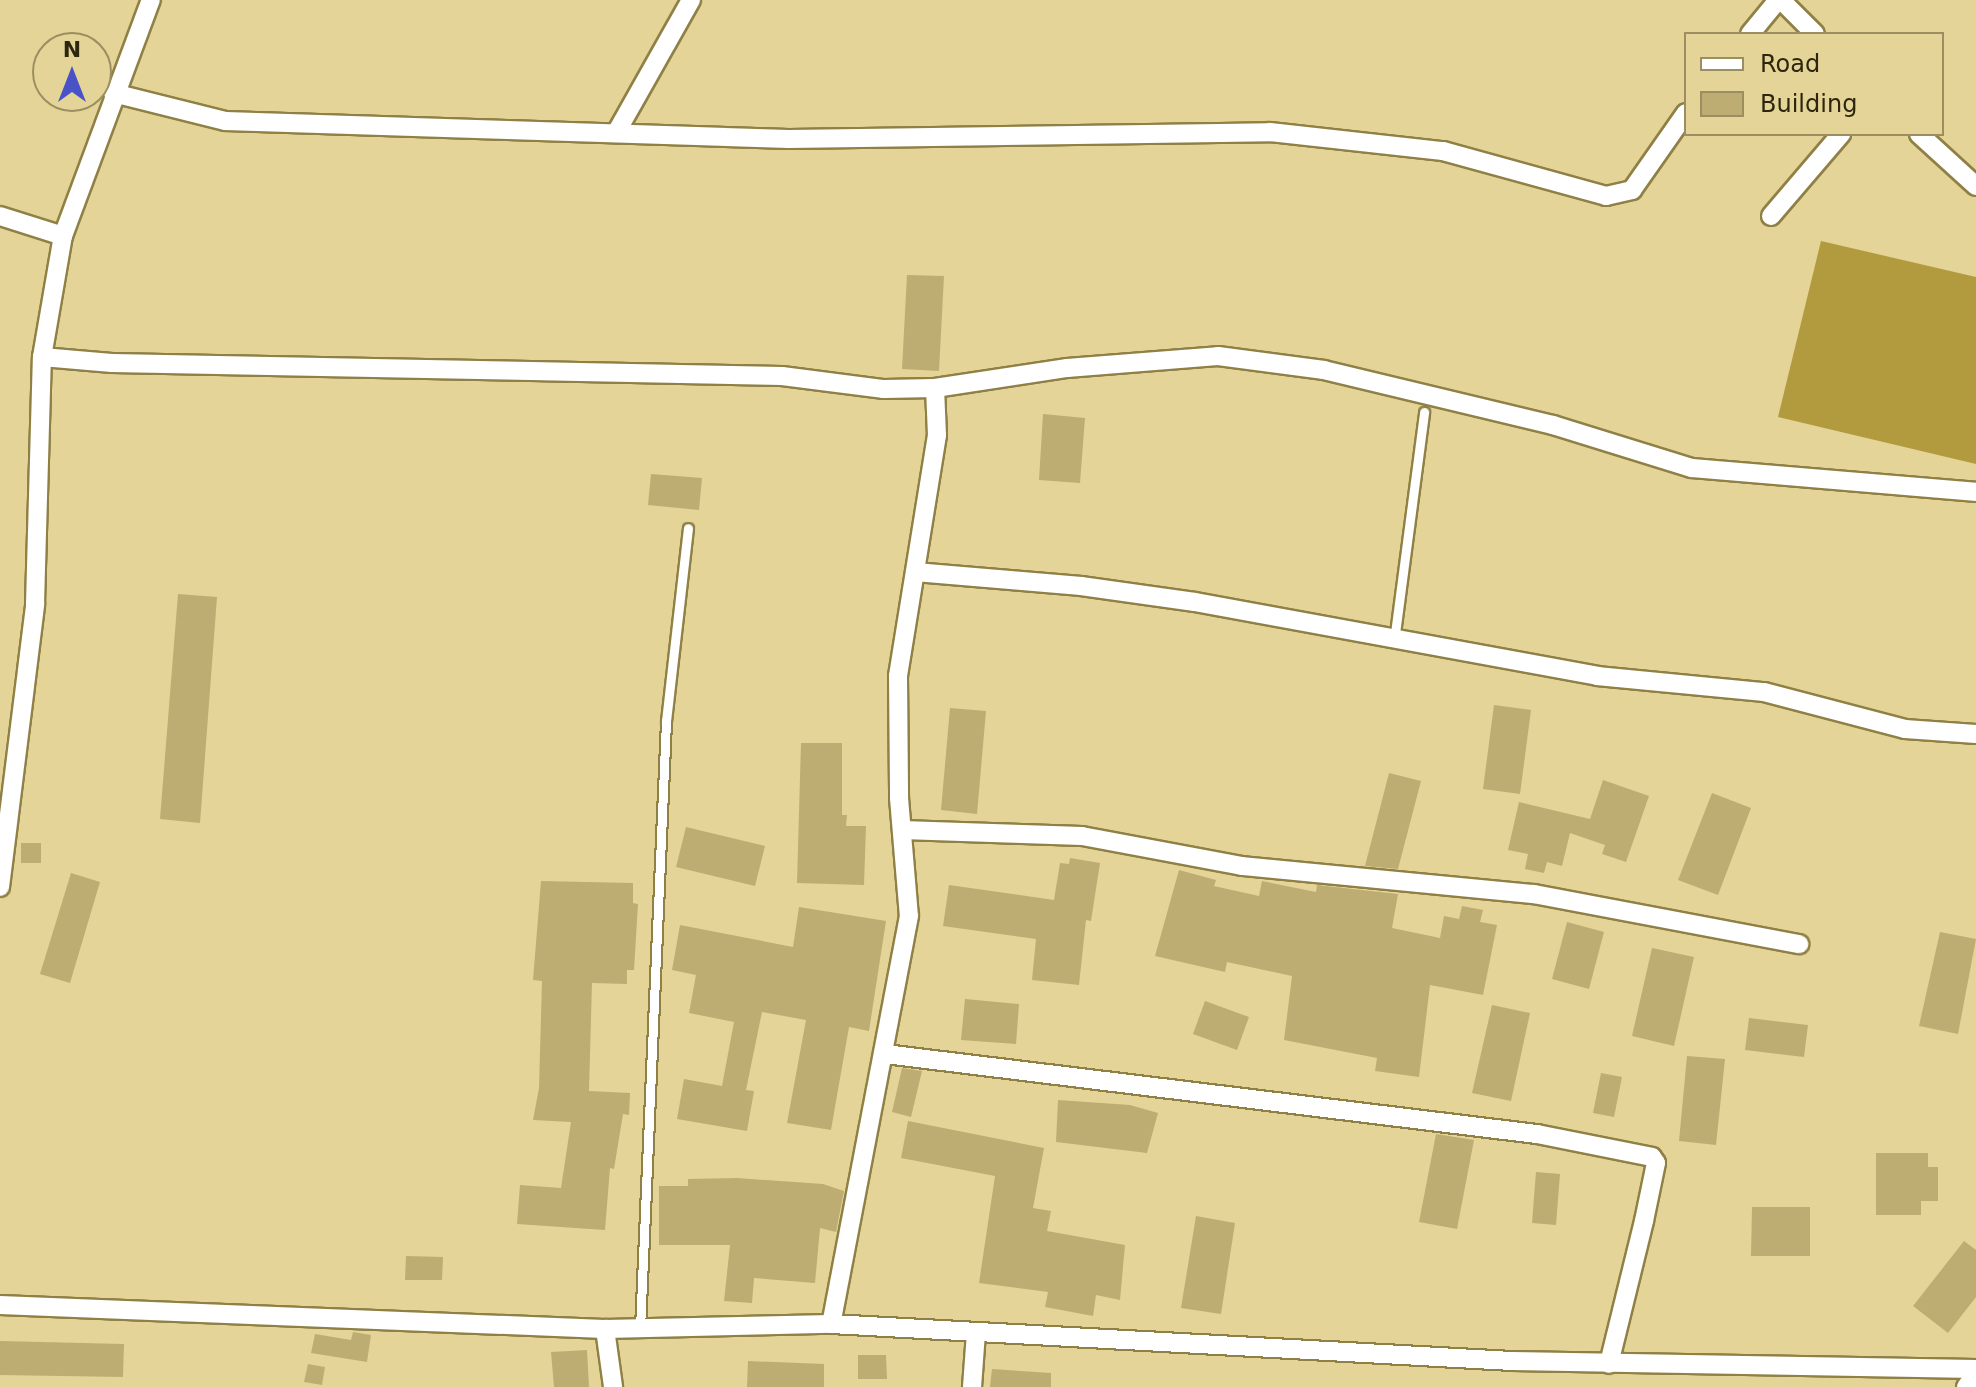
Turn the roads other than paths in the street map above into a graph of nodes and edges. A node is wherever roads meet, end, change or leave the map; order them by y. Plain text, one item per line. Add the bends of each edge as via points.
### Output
1 (151, 0) edge
2 (691, 0) edge
3 (1779, 0) edge
4 (1752, 32) edge
5 (1813, 32) edge
6 (113, 93) junction
7 (1684, 116) edge
8 (616, 133) junction
9 (1839, 136) edge
10 (1921, 136) edge
11 (1976, 186) edge
12 (0, 216) edge
13 (1771, 216) dead end
14 (63, 236) junction
15 (42, 357) junction
16 (935, 388) junction
17 (1424, 412) dead end
18 (1976, 492) edge
19 (688, 528) dead end
20 (915, 572) junction
21 (1394, 641) junction
22 (1976, 734) edge
23 (902, 830) junction
24 (0, 887) edge
25 (1799, 944) dead end
26 (885, 1054) junction
27 (0, 1305) edge
28 (831, 1324) junction
29 (605, 1329) junction
30 (640, 1329) junction
31 (976, 1333) junction
32 (1609, 1364) junction
33 (1976, 1371) edge
34 (613, 1387) edge
35 (972, 1387) edge
36 (1966, 1387) edge

1 - 6 street
2 - 8 street
3 - 4 street
3 - 5 street
6 - 8 street via 225,121
6 - 14 street
7 - 8 street via 1632,190 1606,196 1443,151 1270,132 789,139
9 - 13 street
10 - 11 street
12 - 14 street
14 - 15 street
15 - 16 street via 112,363 782,376 884,389
15 - 24 street via 35,604
16 - 18 street via 1067,368 1218,356 1324,370 1553,425 1692,468
16 - 20 street via 937,435
17 - 21 lane
19 - 30 lane via 666,721
20 - 21 street via 1195,602
20 - 23 street via 898,676
21 - 22 street via 1597,676 1764,692 1905,729
23 - 25 street via 1082,836 1242,866 1534,894
23 - 26 street via 909,916
26 - 28 street
26 - 32 street via 1537,1134 1652,1157 1656,1163
27 - 29 street
28 - 30 street
28 - 31 street
29 - 30 street
29 - 34 street
31 - 32 street
31 - 35 street
32 - 33 street
33 - 36 street

